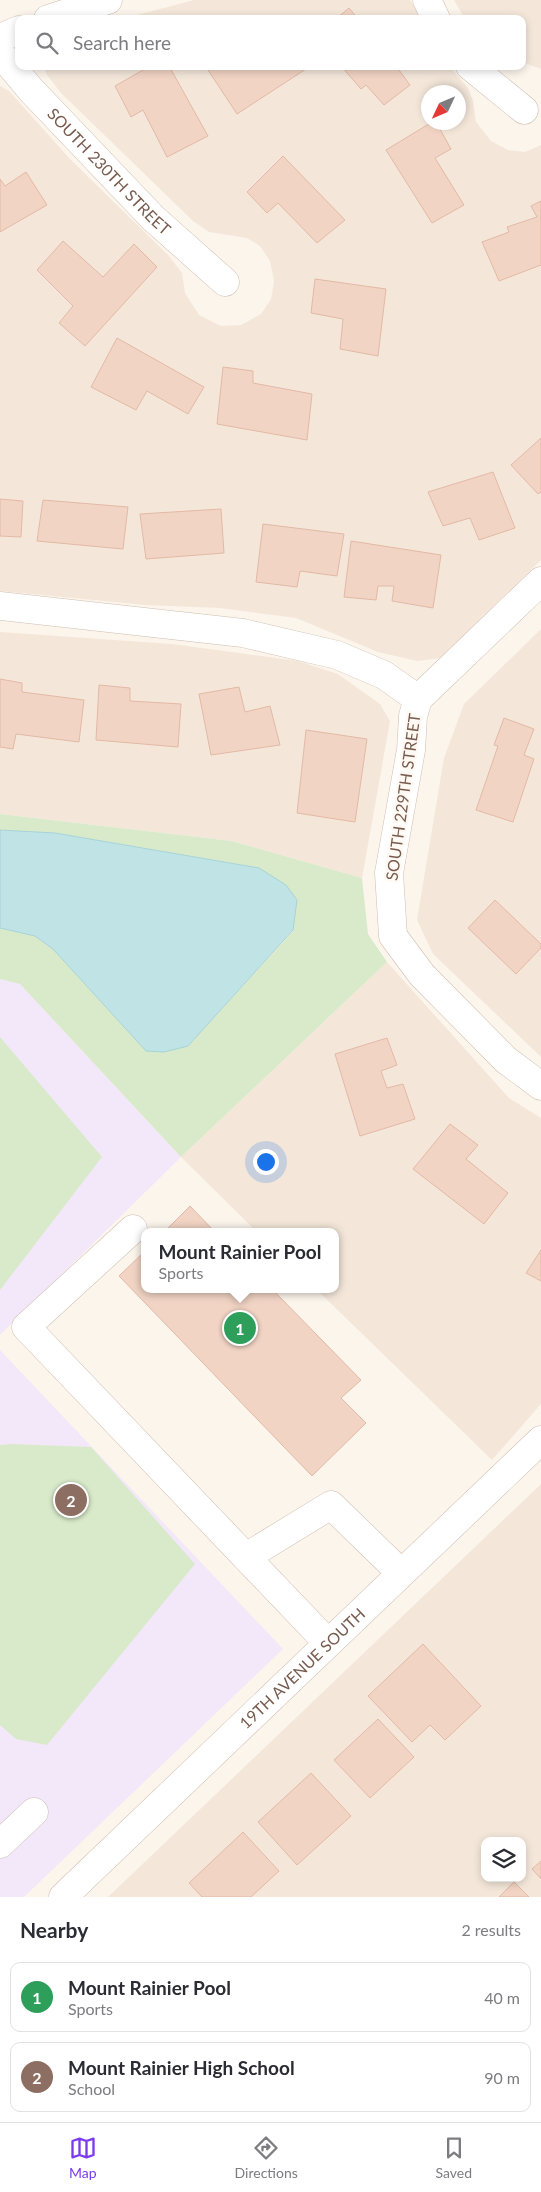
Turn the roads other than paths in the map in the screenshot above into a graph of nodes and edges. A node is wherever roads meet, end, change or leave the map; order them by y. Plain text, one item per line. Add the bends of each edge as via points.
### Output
1 (108, 0) edge
2 (427, 0) edge
3 (61, 15) edge
4 (434, 15) edge
5 (15, 32) edge
6 (0, 38) edge
7 (0, 54) edge
8 (475, 70) edge
9 (524, 110) dead end
10 (225, 282) dead end
11 (541, 582) edge
12 (0, 606) edge
13 (418, 699) junction
14 (541, 1086) edge
15 (133, 1229) dead end
16 (541, 1440) edge
17 (246, 1557) junction
18 (402, 1573) junction
19 (328, 1643) junction
20 (34, 1812) dead end
21 (0, 1844) edge
22 (63, 1897) edge

1 - 3 street
2 - 4 street
5 - 6 street
7 - 10 street, SOUTH 230TH STREET via 153,218
8 - 9 street
11 - 13 street
12 - 13 street, SOUTH 229TH STREET via 244,633 337,655 384,675
13 - 14 street, SOUTH 229TH STREET via 389,873 393,936 422,975 480,1034 506,1060
15 - 17 street via 26,1328
16 - 18 street, 19TH AVENUE SOUTH
17 - 18 street via 331,1505
17 - 19 street
18 - 19 street, 19TH AVENUE SOUTH
19 - 22 street, 19TH AVENUE SOUTH
20 - 21 street

